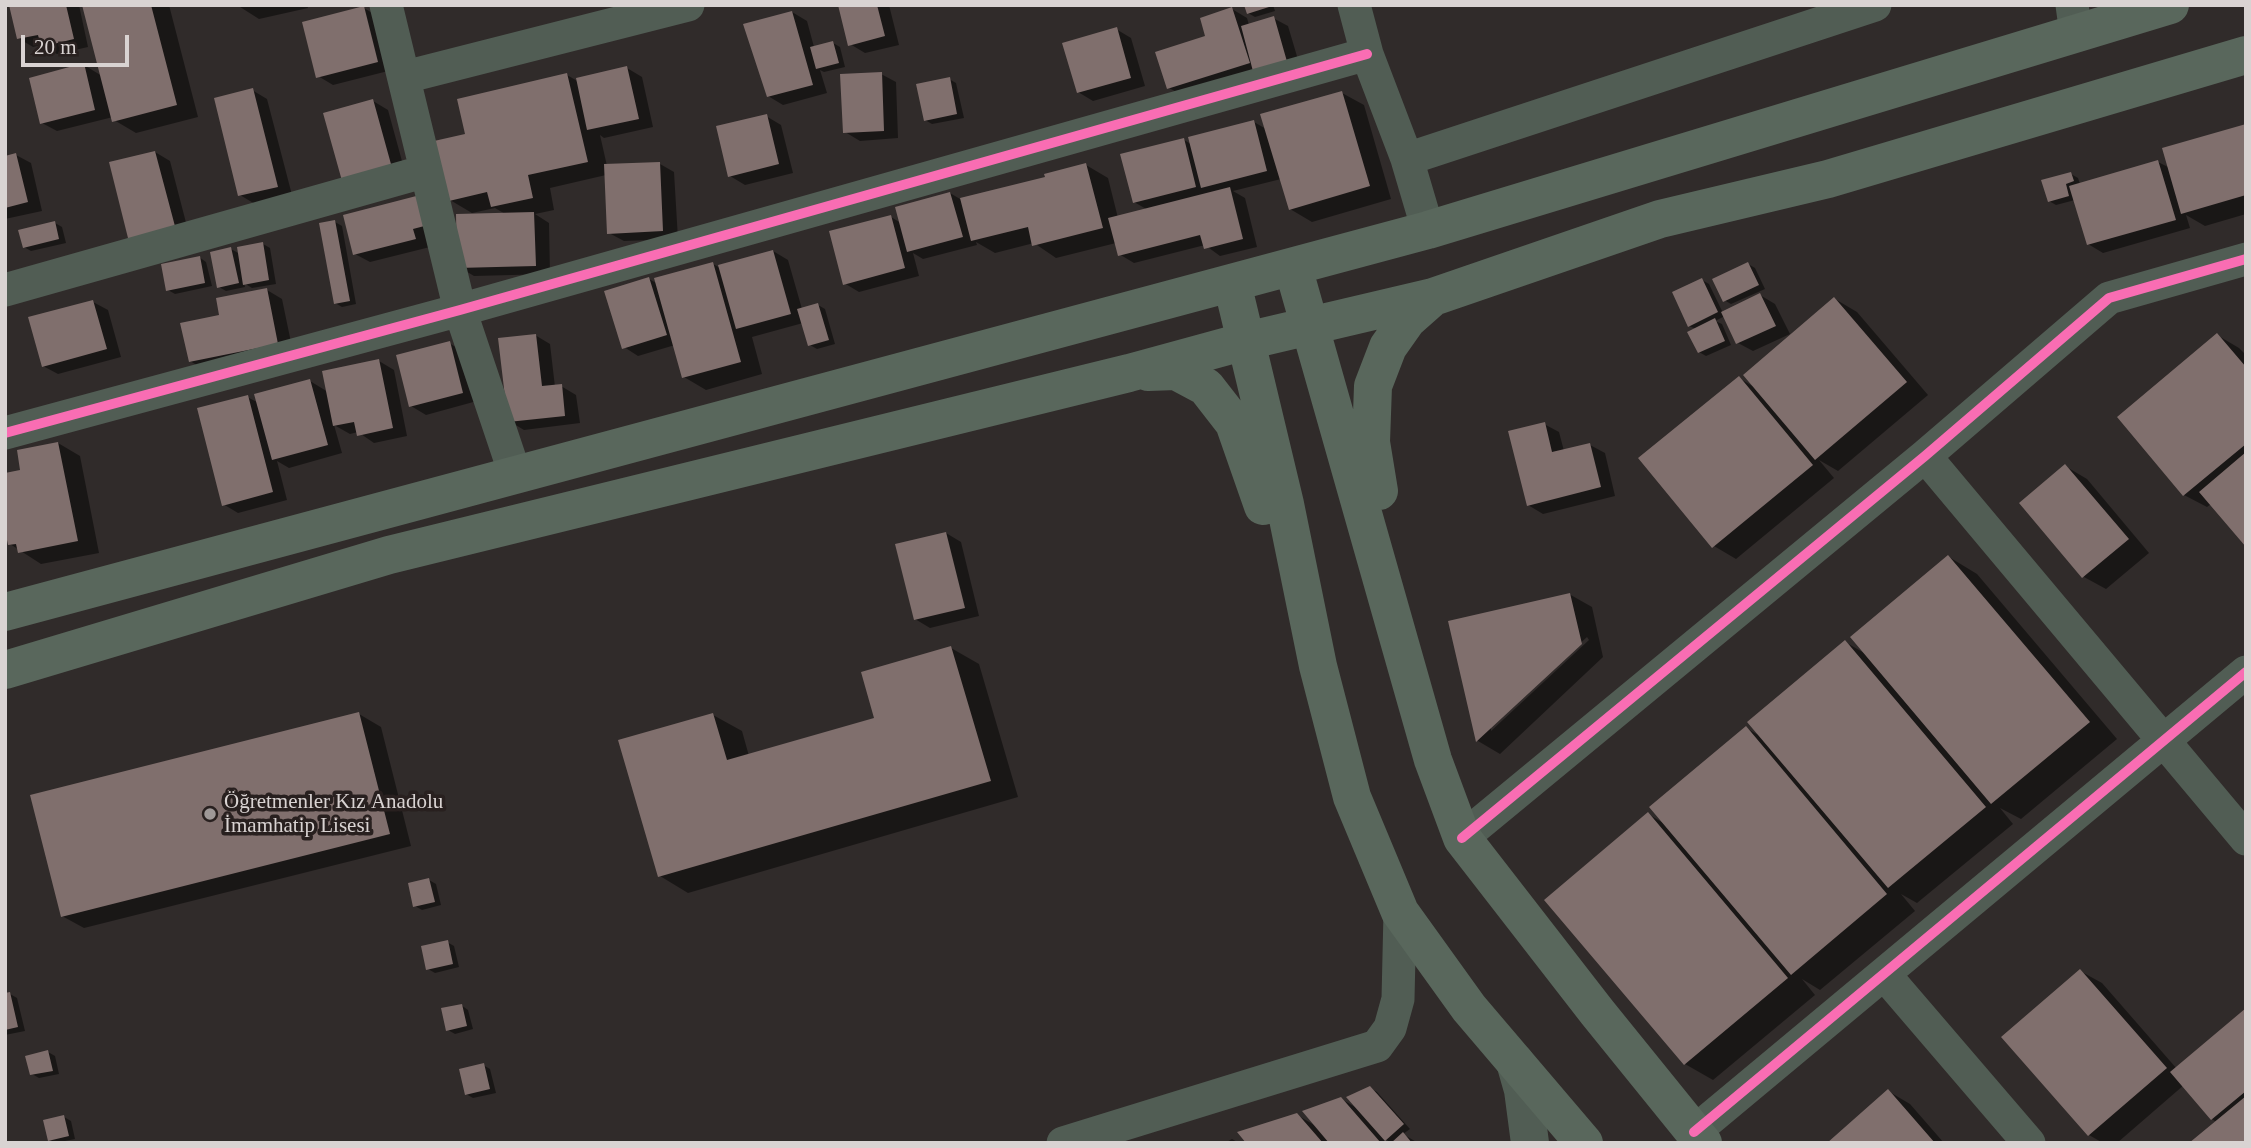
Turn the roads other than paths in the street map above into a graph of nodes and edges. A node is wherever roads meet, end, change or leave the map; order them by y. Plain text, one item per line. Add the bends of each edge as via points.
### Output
1 (386, 5) edge
2 (688, 5) edge
3 (1354, 5) edge
4 (1875, 5) edge
5 (2170, 5) edge
6 (2074, 20) edge
7 (1367, 54) junction
8 (2246, 55) edge
9 (405, 77) junction
10 (1407, 159) junction
11 (426, 170) junction
12 (1428, 230) junction
13 (1293, 267) junction
14 (2240, 268) edge
15 (1232, 283) junction
16 (5, 290) edge
17 (1433, 297) junction
18 (460, 310) junction
19 (1311, 327) junction
20 (1246, 341) junction
21 (1129, 373) junction
22 (5, 433) edge
23 (1925, 456) junction
24 (515, 474) junction
25 (5, 612) edge
26 (1404, 652) junction
27 (1318, 666) junction
28 (5, 670) edge
29 (2246, 672) edge
30 (2164, 740) junction
31 (1462, 838) junction
32 (2246, 839) edge
33 (1400, 912) junction
34 (1884, 974) junction
35 (1515, 1062) junction
36 (1698, 1138) edge
37 (1062, 1143) edge
38 (1530, 1143) edge
39 (1584, 1143) edge
40 (2029, 1143) edge

1 - 9 street
2 - 9 street
3 - 7 street
4 - 10 street
5 - 6 main road
6 - 12 main road
7 - 10 street
7 - 18 street
8 - 17 main road via 1828,179 1660,219
9 - 11 street
10 - 12 street
11 - 16 street
11 - 18 street
12 - 13 main road
13 - 15 main road
13 - 19 main road
14 - 23 street via 2109,298
15 - 20 main road
15 - 24 main road
17 - 19 main road
17 - 26 main road via 1407,320 1388,347 1373,386 1371,442
18 - 22 street
18 - 24 street
19 - 20 main road
19 - 26 main road
20 - 21 main road
20 - 27 main road
21 - 27 main road via 1176,371 1206,387 1234,424
21 - 28 main road via 388,555
23 - 30 street
23 - 31 street
24 - 25 main road
26 - 31 main road via 1433,760
27 - 33 main road via 1352,797
29 - 30 street
30 - 32 street
30 - 34 street
31 - 36 main road
33 - 35 main road via 1469,1008
33 - 37 street via 1398,999 1390,1028 1377,1046
34 - 36 street
34 - 40 street
35 - 38 street
35 - 39 main road

